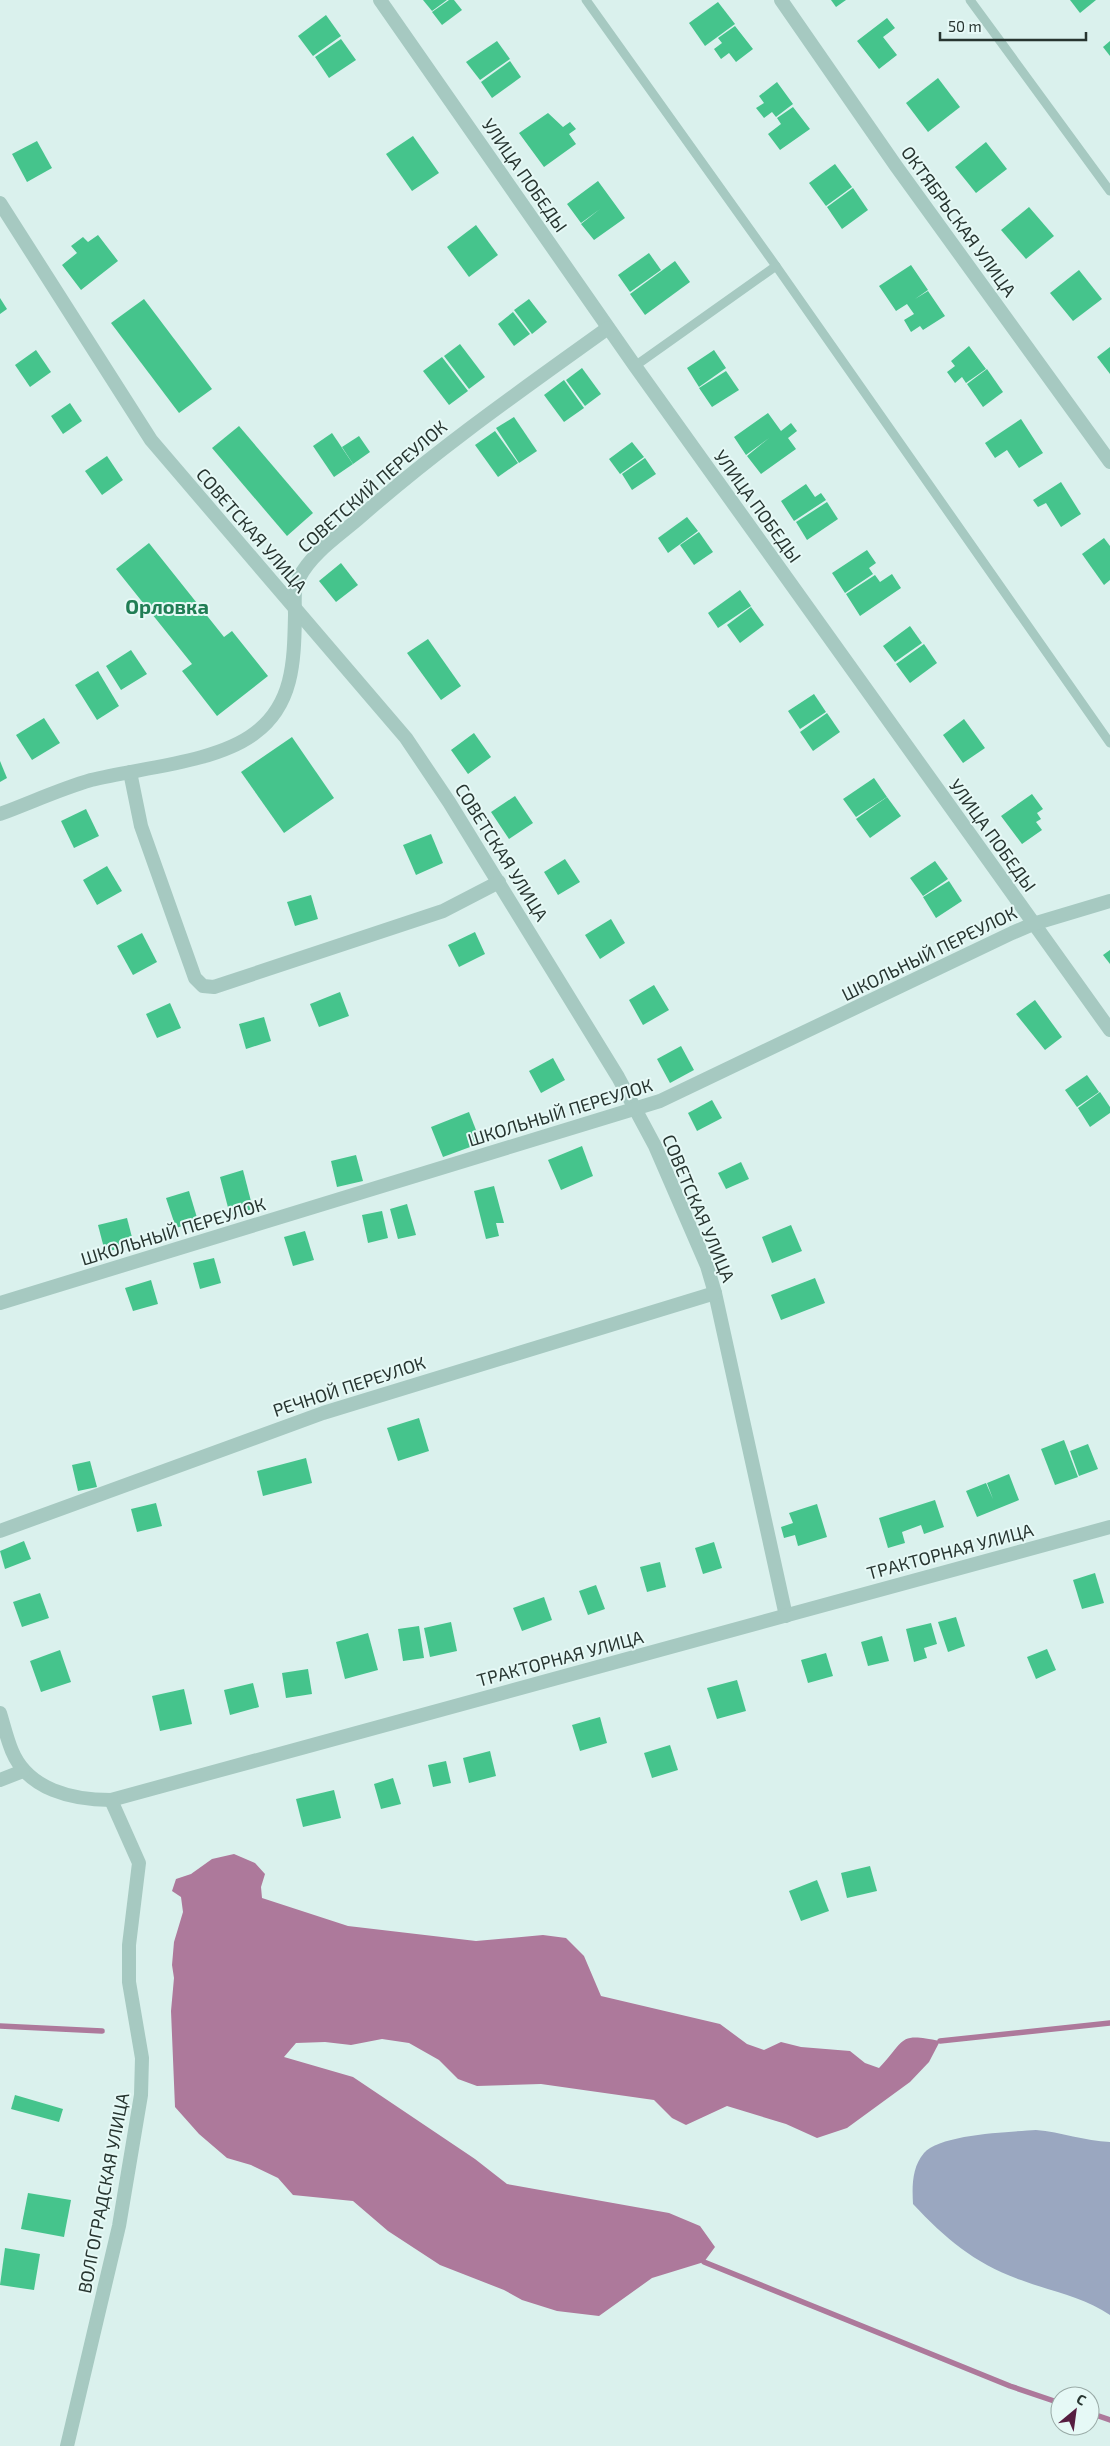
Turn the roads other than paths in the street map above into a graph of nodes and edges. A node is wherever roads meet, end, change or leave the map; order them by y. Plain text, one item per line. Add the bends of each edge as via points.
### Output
1 (380, 0) edge
2 (586, 0) edge
3 (781, 0) edge
4 (970, 0) edge
5 (1110, 191) edge
6 (0, 203) edge
7 (776, 266) junction
8 (608, 328) junction
9 (635, 366) junction
10 (1110, 462) edge
11 (295, 608) junction
12 (1110, 744) edge
13 (130, 772) junction
14 (0, 814) edge
15 (498, 882) junction
16 (1110, 901) edge
17 (1033, 924) junction
18 (1110, 1030) edge
19 (635, 1109) junction
20 (715, 1293) junction
21 (0, 1303) edge
22 (1110, 1526) edge
23 (0, 1531) edge
24 (786, 1616) junction
25 (0, 1714) edge
26 (23, 1771) junction
27 (0, 1780) edge
28 (111, 1800) junction
29 (68, 2446) edge

1 - 8 street, УЛИЦА ПОБЕДЫ
2 - 7 lane
3 - 10 street, ОКТЯБРЬСКАЯ УЛИЦА via 896,166
4 - 5 lane
6 - 11 street, СОВЕТСКАЯ УЛИЦА via 151,440
7 - 9 lane
7 - 12 lane
8 - 9 street, УЛИЦА ПОБЕДЫ
8 - 11 street, СОВЕТСКИЙ ПЕРЕУЛОК via 444,446 318,554 298,578
9 - 17 street, УЛИЦА ПОБЕДЫ
11 - 13 street, СОВЕТСКИЙ ПЕРЕУЛОК via 287,693 267,723 254,735 230,746 168,766
11 - 15 street, СОВЕТСКАЯ УЛИЦА via 406,738
13 - 14 street, СОВЕТСКИЙ ПЕРЕУЛОК via 89,781
13 - 15 street via 140,826 195,978 203,986 214,987 443,911
15 - 19 street, СОВЕТСКАЯ УЛИЦА
16 - 17 street, ШКОЛЬНЫЙ ПЕРЕУЛОК
17 - 18 street, УЛИЦА ПОБЕДЫ
17 - 19 street, ШКОЛЬНЫЙ ПЕРЕУЛОК via 682,1093
19 - 20 street, СОВЕТСКАЯ УЛИЦА via 707,1266
19 - 21 street, ШКОЛЬНЫЙ ПЕРЕУЛОК
20 - 23 street, РЕЧНОЙ ПЕРЕУЛОК via 323,1413
20 - 24 street, СОВЕТСКАЯ УЛИЦА
22 - 24 street, ТРАКТОРНАЯ УЛИЦА
24 - 28 street, ТРАКТОРНАЯ УЛИЦА
25 - 26 street via 12,1752
26 - 27 street
26 - 28 street, ТРАКТОРНАЯ УЛИЦА via 35,1781 69,1797
28 - 29 street, ВОЛГОГРАДСКАЯ УЛИЦА via 139,1863 129,1945 130,1982 142,2058 142,2095 119,2226

